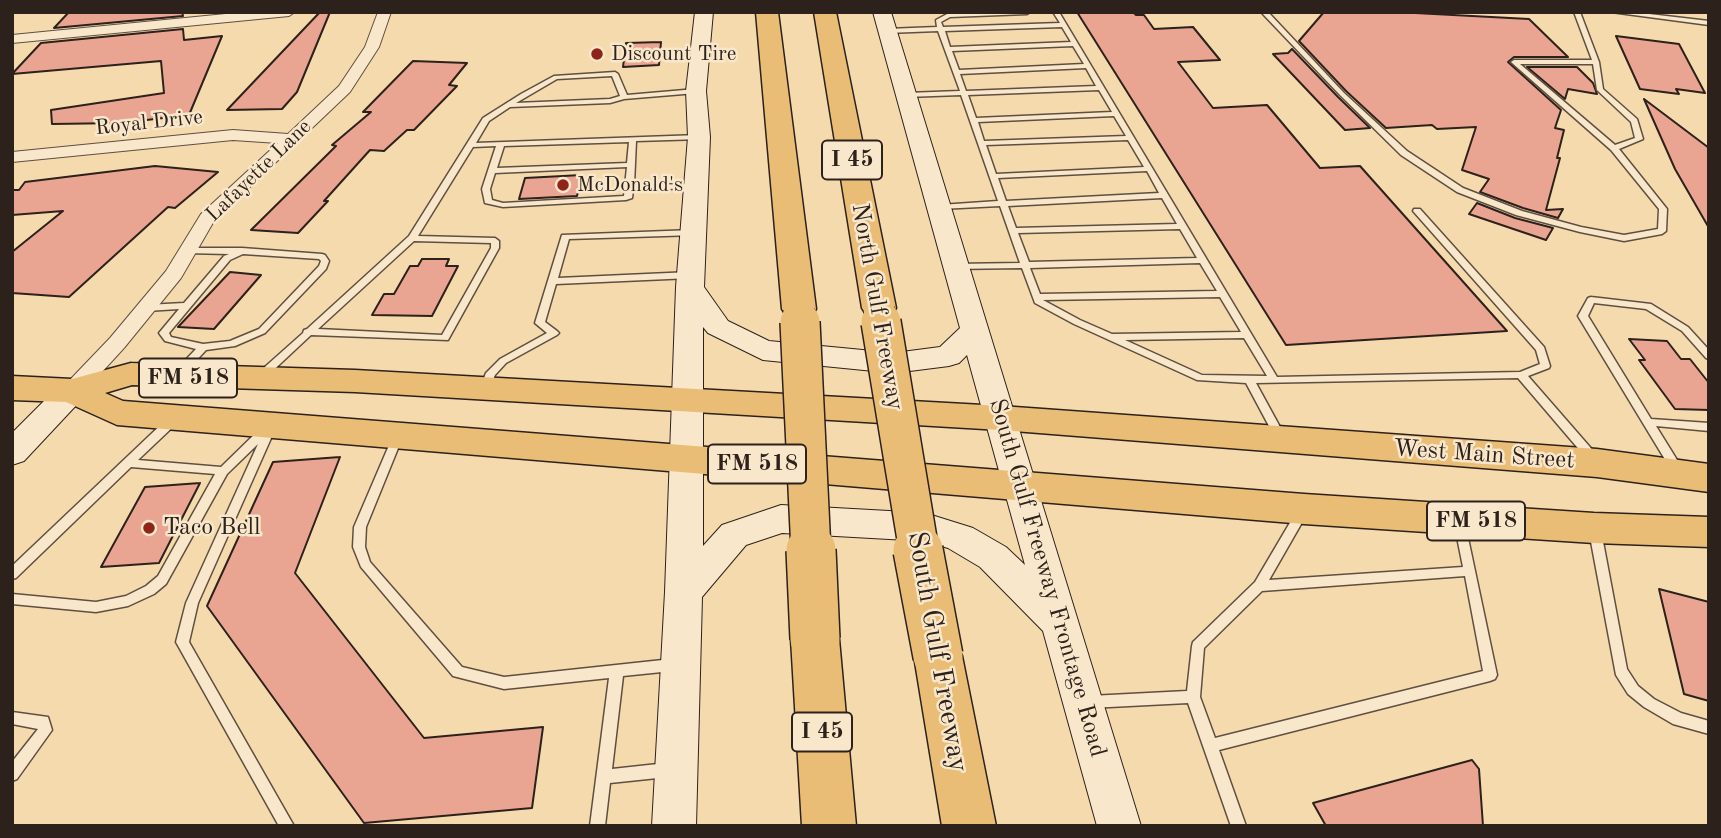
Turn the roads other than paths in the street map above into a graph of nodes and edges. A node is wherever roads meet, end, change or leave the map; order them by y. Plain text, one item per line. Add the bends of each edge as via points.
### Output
1 (289, 12) edge
2 (385, 12) edge
3 (704, 12) edge
4 (767, 12) edge
5 (825, 12) edge
6 (1027, 12) edge
7 (1056, 12) edge
8 (1264, 12) edge
9 (1577, 12) edge
10 (1614, 12) edge
11 (885, 21) edge
12 (1709, 23) edge
13 (1064, 25) junction
14 (941, 29) junction
15 (12, 38) edge
16 (1075, 44) junction
17 (948, 49) junction
18 (1596, 62) junction
19 (1088, 66) junction
20 (956, 72) junction
21 (1101, 88) junction
22 (696, 91) junction
23 (964, 93) junction
24 (906, 95) junction
25 (624, 97) junction
26 (508, 106) junction
27 (1116, 114) junction
28 (973, 120) junction
29 (699, 137) junction
30 (633, 138) junction
31 (1130, 138) junction
32 (290, 139) junction
33 (982, 143) junction
34 (501, 144) junction
35 (471, 145) junction
36 (1615, 148) junction
37 (12, 157) edge
38 (631, 165) junction
39 (1149, 169) junction
40 (492, 171) junction
41 (993, 176) junction
42 (696, 186) junction
43 (630, 188) junction
44 (1164, 195) junction
45 (1003, 203) junction
46 (940, 207) junction
47 (1417, 211) dead end
48 (1182, 226) junction
49 (1013, 231) junction
50 (693, 233) junction
51 (412, 238) junction
52 (188, 251) junction
53 (242, 251) junction
54 (1202, 260) junction
55 (1025, 265) junction
56 (955, 267) junction
57 (554, 281) junction
58 (690, 281) junction
59 (1223, 294) junction
60 (1037, 297) junction
61 (186, 306) junction
62 (146, 308) junction
63 (974, 330) junction
64 (306, 332) junction
65 (1247, 335) junction
66 (1109, 337) junction
67 (203, 347) junction
68 (1709, 356) edge
69 (1521, 375) junction
70 (175, 377) junction
71 (259, 378) junction
72 (1249, 379) junction
73 (1273, 380) junction
74 (12, 388) edge
75 (484, 390) junction
76 (72, 391) junction
77 (678, 401) junction
78 (176, 417) junction
79 (1001, 418) junction
80 (1648, 422) junction
81 (272, 424) junction
82 (1709, 428) edge
83 (399, 434) junction
84 (1271, 438) junction
85 (12, 453) edge
86 (685, 458) junction
87 (128, 463) junction
88 (1597, 463) junction
89 (223, 471) junction
90 (905, 477) joint
91 (1694, 477) edge
92 (1019, 485) junction
93 (1304, 509) junction
94 (1459, 519) junction
95 (1594, 528) junction
96 (1709, 533) edge
97 (1470, 571) junction
98 (12, 574) edge
99 (1259, 586) junction
100 (684, 592) junction
101 (12, 599) edge
102 (1059, 623) junction
103 (681, 664) junction
104 (617, 671) junction
105 (1192, 697) junction
106 (1083, 703) junction
107 (12, 718) edge
108 (1709, 728) edge
109 (1210, 746) junction
110 (676, 769) junction
111 (12, 774) edge
112 (603, 777) junction
113 (287, 826) edge
114 (597, 826) edge
115 (674, 826) edge
116 (830, 826) edge
117 (969, 826) edge
118 (1119, 826) edge
119 (1239, 826) edge

1 - 15 street
2 - 32 street, Lafayette Lane via 372,47 345,89
3 - 22 main road
4 - 116 highway, I 45, bridge via 799,309 815,639
5 - 90 highway, North Gulf Freeway / I 45, bridge
6 - 14 lane via 949,15 938,20
7 - 13 lane
8 - 36 lane via 1404,153 1460,190 1495,204 1624,238 1661,231 1663,209
9 - 18 lane
10 - 12 lane
11 - 14 lane
11 - 24 main road, South Gulf Freeway Frontage Road
13 - 14 lane
13 - 16 lane
14 - 17 lane
16 - 17 lane
16 - 19 lane
17 - 20 lane
18 - 36 lane via 1600,90 1634,121 1639,139
18 - 36 lane via 1514,62
19 - 20 lane
19 - 21 lane
20 - 23 lane
21 - 23 lane
21 - 27 lane
22 - 25 lane
22 - 29 main road
23 - 24 lane
23 - 28 lane
24 - 46 main road, South Gulf Freeway Frontage Road
25 - 26 lane via 610,102
25 - 26 lane via 615,74 556,77
26 - 35 lane via 486,120
27 - 28 lane
27 - 31 lane
28 - 33 lane
29 - 30 lane
29 - 42 main road
30 - 34 lane
30 - 38 lane
31 - 33 lane
31 - 39 lane
32 - 37 street, Royal Drive via 233,135
32 - 52 street, Lafayette Lane via 207,218
33 - 41 lane
34 - 35 lane
34 - 40 lane
35 - 51 lane
38 - 40 lane
38 - 43 lane
39 - 41 lane
39 - 44 lane
40 - 43 lane via 486,189 488,201 495,204 625,198
41 - 45 lane
42 - 43 lane
42 - 50 main road
44 - 45 lane
44 - 48 lane
45 - 46 lane
45 - 49 lane
46 - 56 main road, South Gulf Freeway Frontage Road
47 - 69 lane via 1541,349 1545,366
48 - 49 lane
48 - 54 lane
49 - 55 lane
50 - 57 lane via 565,237
50 - 58 main road
51 - 64 lane
51 - 64 lane via 495,242 445,338
52 - 53 lane
52 - 62 street, Lafayette Lane
53 - 61 lane via 227,258
53 - 67 lane via 322,257 325,261 262,331 232,344
54 - 55 lane
54 - 59 lane
55 - 56 lane
55 - 60 lane
56 - 63 main road, South Gulf Freeway Frontage Road
57 - 58 lane
57 - 75 lane via 540,323 554,333 503,361
58 - 63 main road via 718,327 762,350 894,363 949,356
58 - 77 main road
59 - 60 lane
59 - 65 lane
60 - 66 lane
61 - 62 lane
61 - 67 lane via 164,333 168,339
62 - 76 street, Lafayette Lane
63 - 79 main road, South Gulf Freeway Frontage Road
64 - 71 lane
65 - 66 lane
65 - 73 lane
66 - 72 lane via 1201,379
67 - 70 lane
68 - 80 lane via 1685,329 1648,306 1591,300 1583,317
69 - 73 lane
69 - 88 lane
70 - 71 main road, FM 518
70 - 76 main road, FM 518 via 131,374
71 - 75 main road, FM 518
72 - 73 lane
72 - 84 lane
74 - 76 main road, FM 518
75 - 77 main road, FM 518
76 - 78 main road, FM 518 via 117,413
76 - 85 main road
77 - 79 main road, FM 518
77 - 86 main road
78 - 81 main road, FM 518
78 - 87 lane
79 - 84 main road, FM 518
79 - 92 main road, South Gulf Freeway Frontage Road
80 - 82 lane
80 - 91 lane
81 - 83 main road, FM 518
81 - 89 lane
81 - 113 lane via 192,603 181,642
83 - 86 main road, FM 518
83 - 104 lane via 360,527 359,548 365,564 458,672 504,683
84 - 88 main road, West Main Street / FM 518
86 - 92 main road, FM 518
86 - 100 main road
87 - 89 lane
87 - 98 lane
88 - 91 main road, West Main Street / FM 518
89 - 101 lane via 162,580 150,590 128,601 96,607
90 - 117 highway, South Gulf Freeway / I 45, bridge
92 - 93 main road, FM 518
92 - 102 main road, South Gulf Freeway Frontage Road
93 - 94 main road, FM 518
93 - 99 lane
94 - 95 main road, FM 518
94 - 97 lane
95 - 96 main road, FM 518
95 - 108 lane via 1621,670 1633,690 1649,703 1678,719
97 - 99 lane
97 - 109 lane via 1490,676
99 - 105 lane via 1198,646
100 - 102 main road via 734,535 781,519 925,527 960,538 993,557
100 - 103 main road
102 - 106 main road, South Gulf Freeway Frontage Road
103 - 104 lane
103 - 110 main road
104 - 112 lane
105 - 106 lane
105 - 109 lane
106 - 118 main road, South Gulf Freeway Frontage Road
107 - 111 lane via 43,722 45,730
109 - 119 lane
110 - 112 lane
110 - 115 main road
112 - 114 lane

